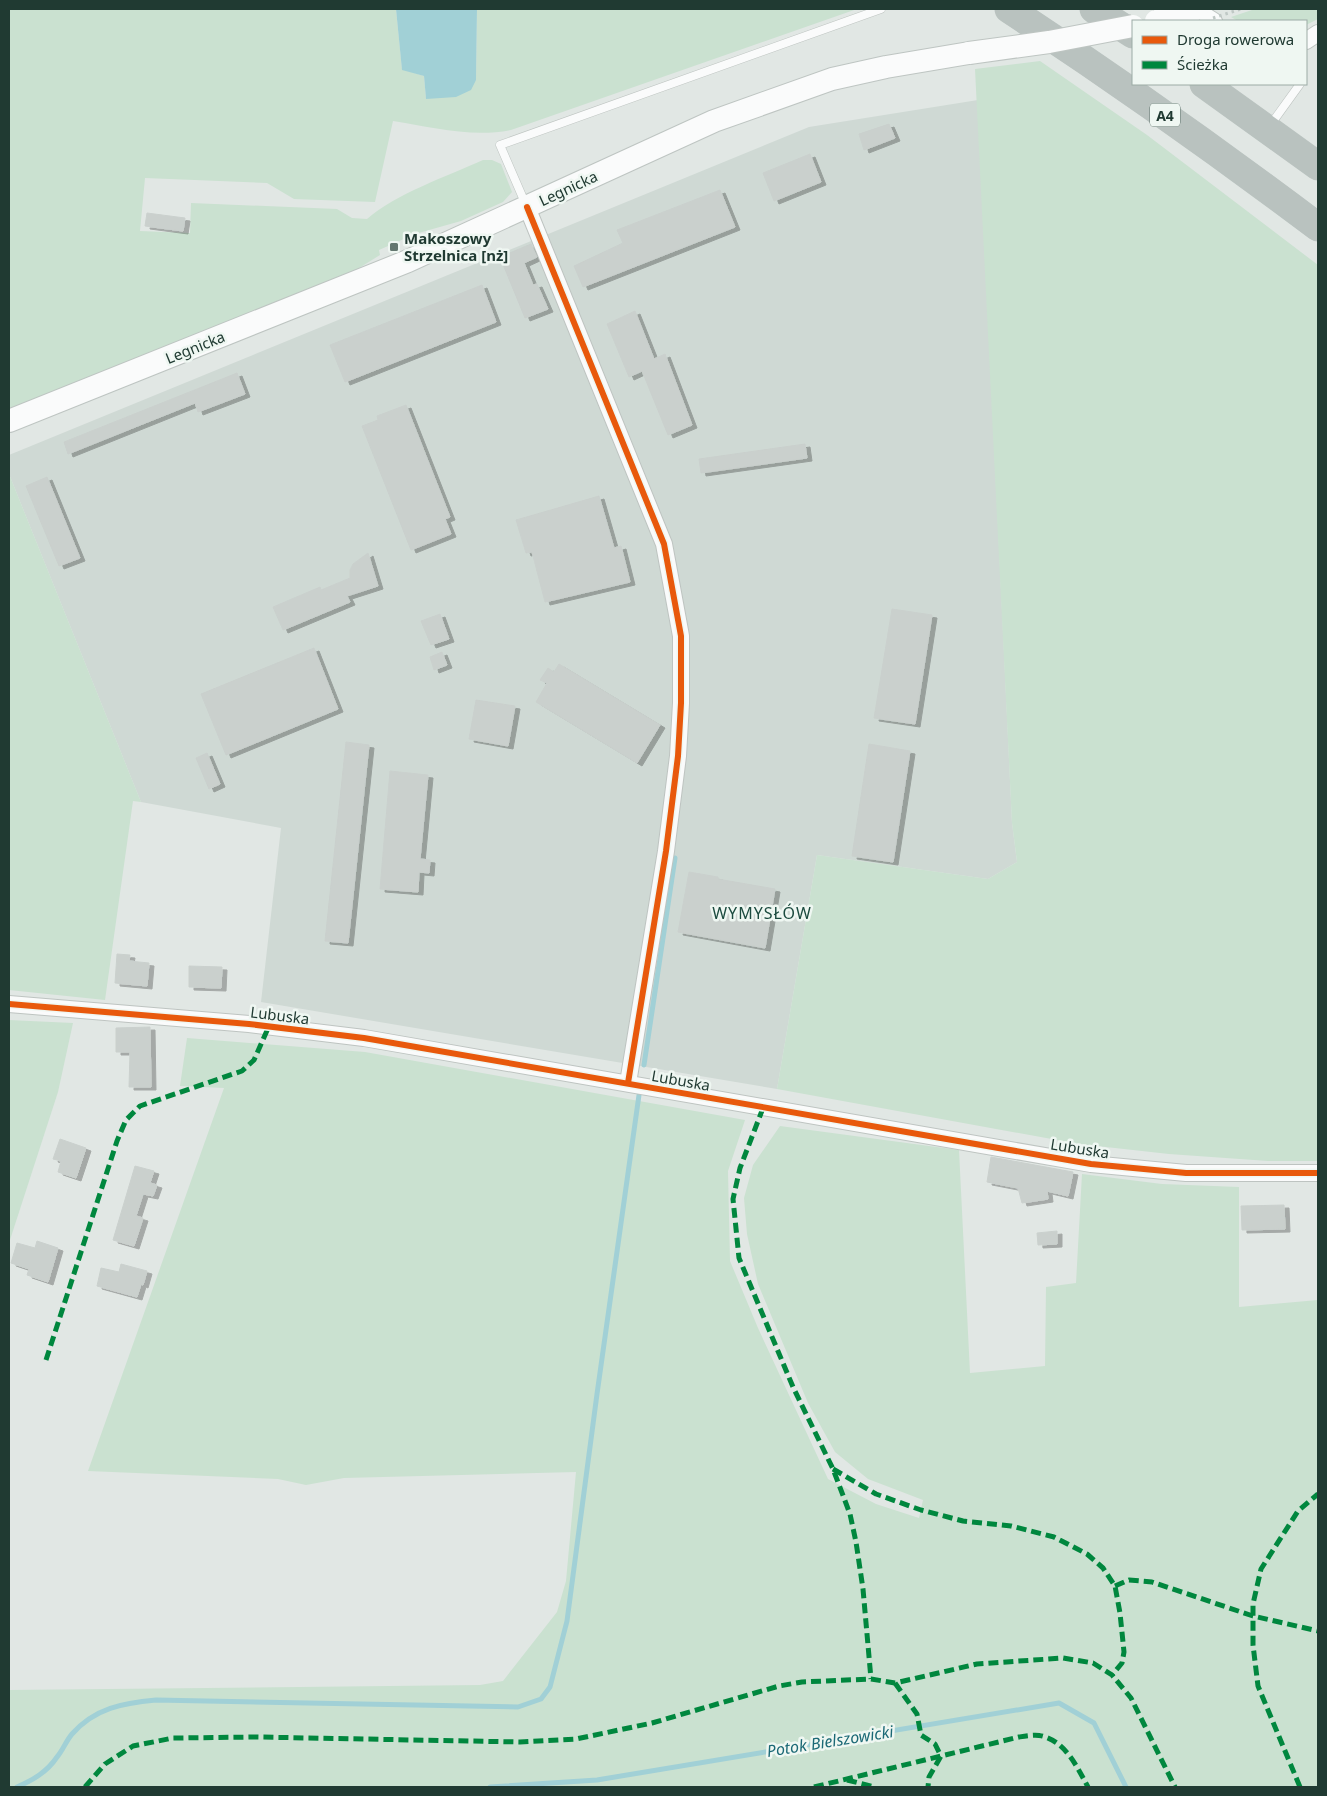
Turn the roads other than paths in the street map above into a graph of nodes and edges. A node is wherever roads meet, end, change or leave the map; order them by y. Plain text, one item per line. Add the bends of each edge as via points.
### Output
1 (881, 9) edge
2 (1009, 9) edge
3 (1094, 9) edge
4 (1204, 14) edge
5 (1163, 20) edge
6 (1132, 26) edge
7 (1132, 33) edge
8 (1318, 33) edge
9 (1307, 40) edge
10 (1205, 85) edge
11 (1299, 85) edge
12 (1268, 129) junction
13 (1318, 166) edge
14 (527, 207) junction
15 (1318, 227) edge
16 (9, 421) edge
17 (9, 1004) edge
18 (628, 1083) junction
19 (1318, 1173) edge

1 - 14 lane via 500,145
2 - 15 highway, A4 via 1220,153
3 - 7 highway
4 - 5 main road, bridge
6 - 14 main road, Legnicka, bridge via 832,79 714,121
8 - 9 street
10 - 12 highway
11 - 12 lane
12 - 13 highway
14 - 16 main road, Legnicka via 384,271
14 - 18 street via 664,544 681,636 677,765
17 - 18 street, Lubuska via 249,1024 364,1038
18 - 19 street, Lubuska via 1091,1164 1186,1173

